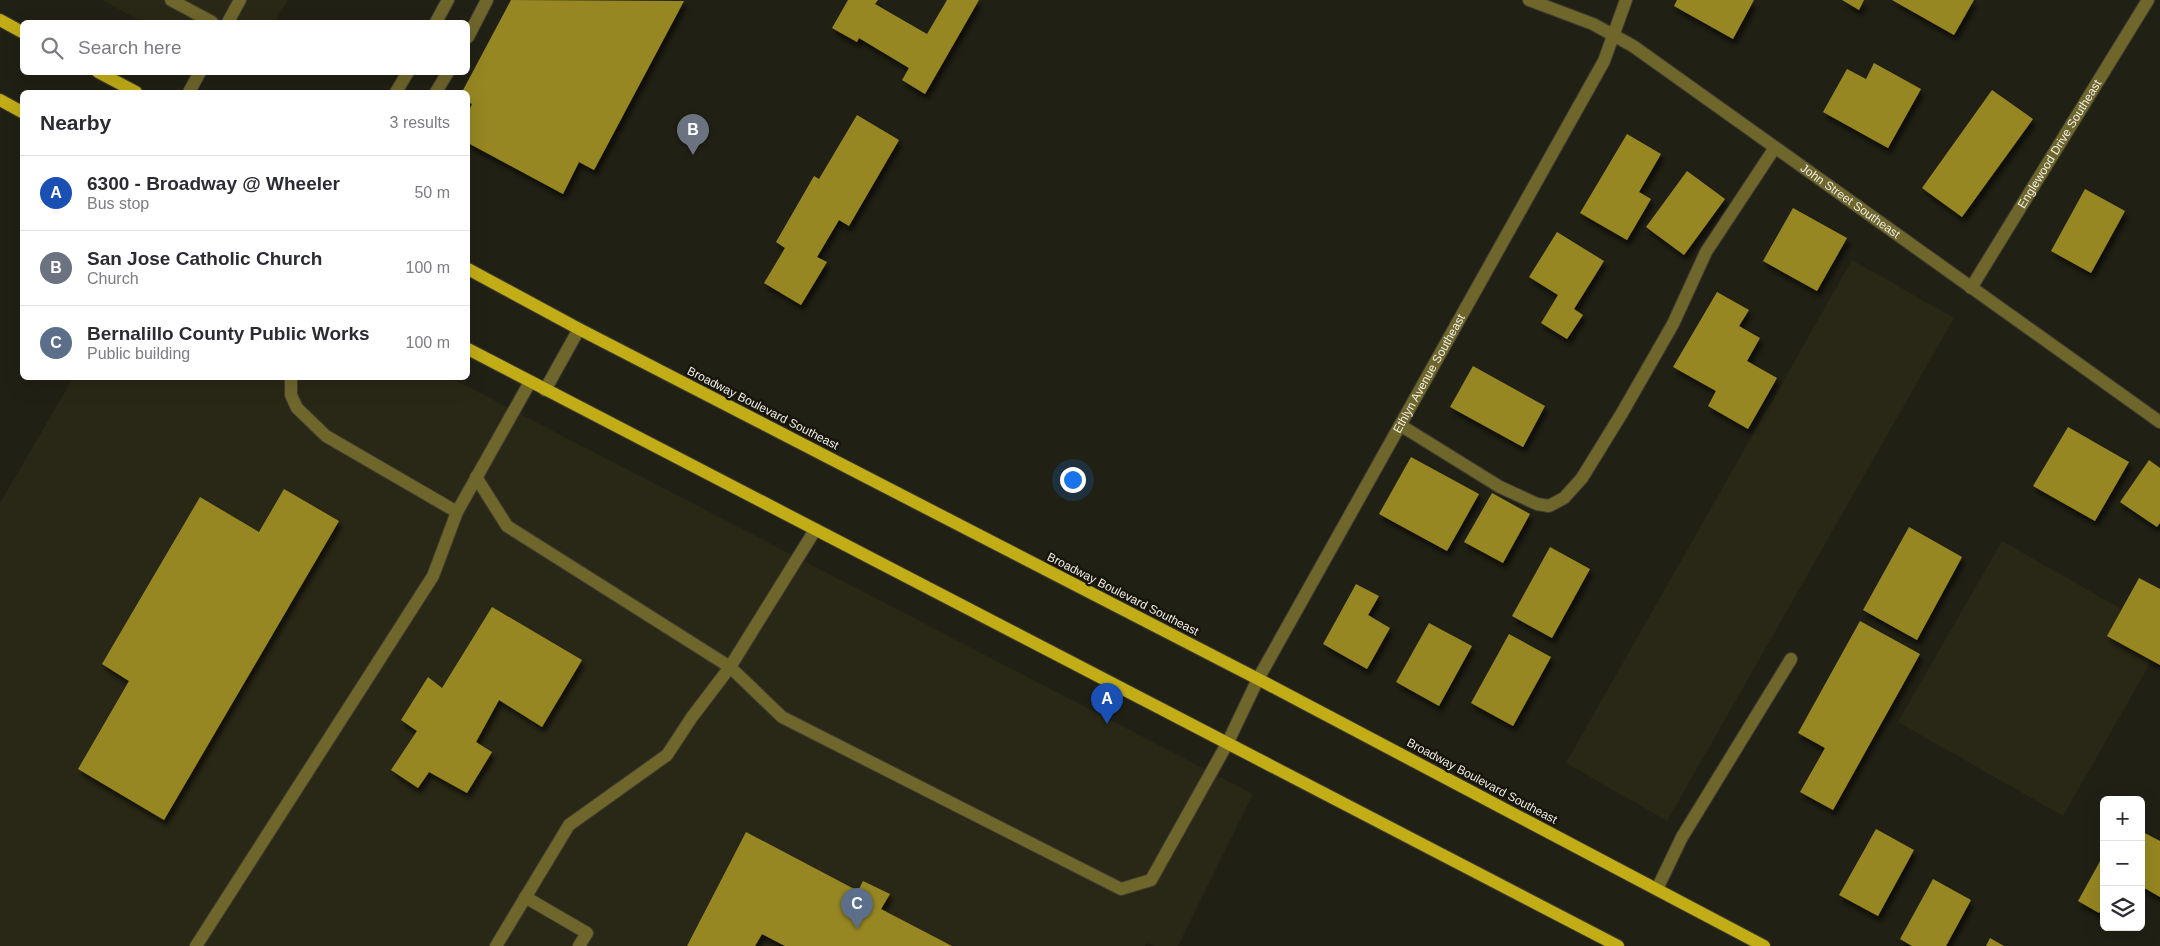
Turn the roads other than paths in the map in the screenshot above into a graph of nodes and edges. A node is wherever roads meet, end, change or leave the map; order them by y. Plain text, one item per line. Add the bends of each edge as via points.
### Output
1 (171, 0) edge
2 (240, 0) edge
3 (448, 0) edge
4 (487, 0) edge
5 (1530, 0) edge
6 (1626, 0) edge
7 (2148, 0) edge
8 (0, 20) edge
9 (208, 20) edge
10 (229, 20) edge
11 (437, 20) edge
12 (20, 31) edge
13 (470, 33) edge
14 (1613, 36) junction
15 (104, 75) edge
16 (198, 75) edge
17 (406, 75) edge
18 (446, 75) edge
19 (132, 90) edge
20 (190, 90) edge
21 (397, 90) edge
22 (437, 90) edge
23 (0, 100) edge
24 (20, 111) edge
25 (1774, 148) junction
26 (470, 270) edge
27 (1971, 288) junction
28 (579, 329) junction
29 (470, 350) edge
30 (291, 380) edge
31 (530, 382) junction
32 (545, 390) junction
33 (2160, 422) edge
34 (1400, 426) junction
35 (476, 477) junction
36 (456, 512) junction
37 (815, 530) junction
38 (1791, 659) dead end
39 (730, 668) junction
40 (1258, 679) junction
41 (1227, 744) junction
42 (1657, 889) junction
43 (525, 897) junction
44 (196, 946) edge
45 (496, 946) edge
46 (579, 946) edge
47 (1618, 946) edge
48 (1764, 946) edge

1 - 9 street
2 - 10 street
3 - 11 street
4 - 13 street
5 - 14 street, John Street Southeast via 1593,24
6 - 14 street, Ethlyn Avenue Southeast
7 - 27 street, Englewood Drive Southeast
8 - 12 main road
14 - 25 street, John Street Southeast via 1633,46
14 - 34 street, Ethlyn Avenue Southeast via 1604,61
15 - 19 main road
16 - 20 street
17 - 21 street
18 - 22 street
23 - 24 main road
25 - 27 street, John Street Southeast
25 - 34 street via 1706,252 1673,324 1622,413 1582,478 1564,498 1549,506 1537,504 1500,486
26 - 28 main road, Broadway Boulevard Southeast
27 - 33 street, John Street Southeast
28 - 32 street
28 - 40 main road, Broadway Boulevard Southeast
29 - 31 main road
30 - 36 street via 291,395 297,408 326,436
31 - 32 main road
31 - 35 street
32 - 37 main road
34 - 40 street, Ethlyn Avenue Southeast
35 - 36 street
35 - 39 street, Ethlyn Avenue Southeast via 506,526
36 - 44 street via 433,576
37 - 39 street
37 - 41 main road
38 - 42 street via 1682,837
39 - 41 street, Ethlyn Avenue Southeast via 782,717 1120,889 1151,880
39 - 43 street via 667,755 569,825
40 - 41 street, Ethlyn Avenue Southeast
40 - 42 main road, Broadway Boulevard Southeast
41 - 47 main road
42 - 48 main road, Broadway Boulevard Southeast
43 - 45 street
43 - 46 street via 587,933

